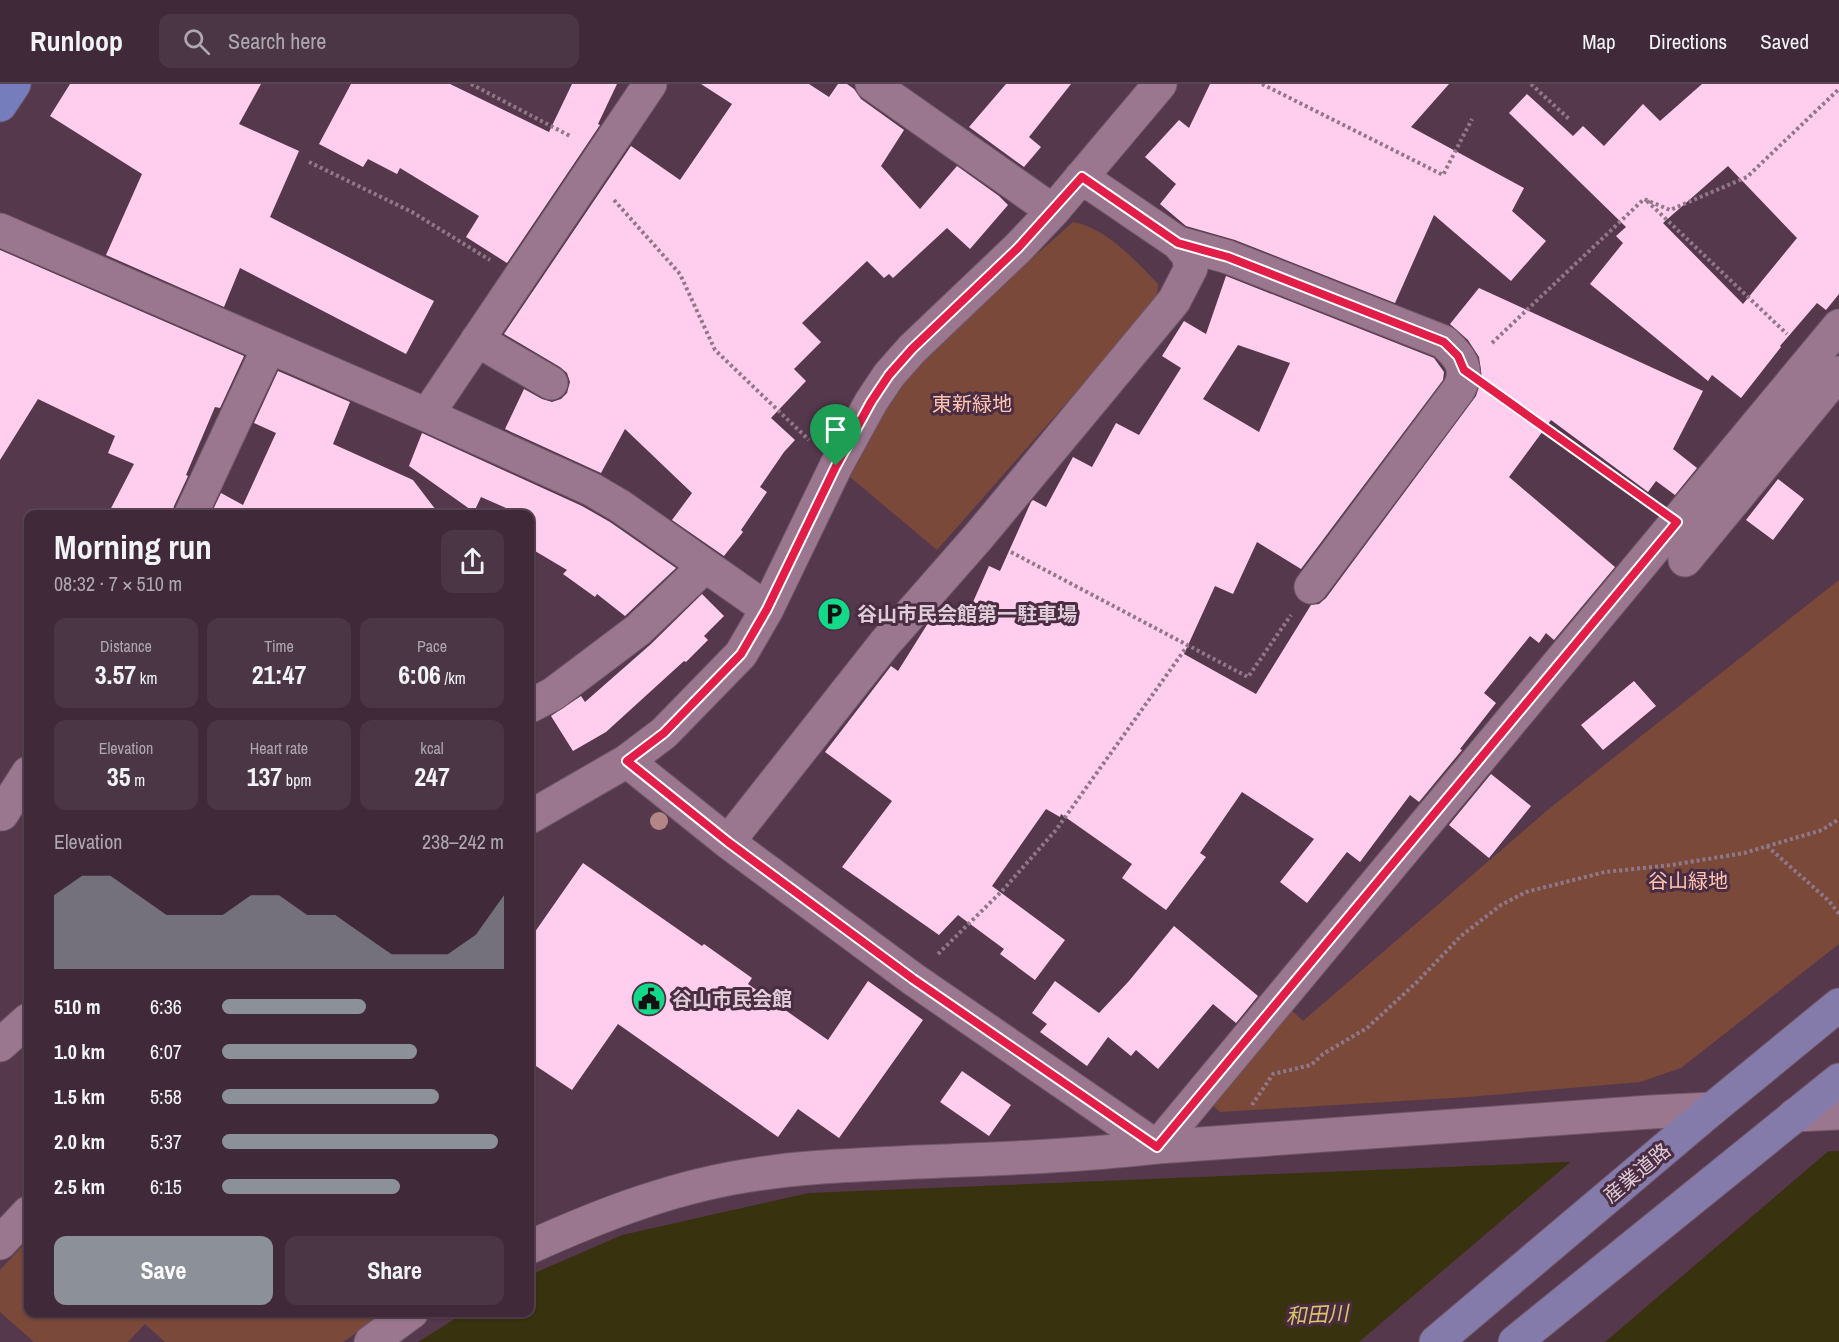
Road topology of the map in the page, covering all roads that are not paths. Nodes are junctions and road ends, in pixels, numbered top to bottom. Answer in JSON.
{"nodes":[{"id":1,"x":14,"y":84,"type":"edge"},
{"id":2,"x":650,"y":84,"type":"edge"},
{"id":3,"x":872,"y":84,"type":"edge"},
{"id":4,"x":1160,"y":84,"type":"edge"},
{"id":5,"x":0,"y":105,"type":"edge"},
{"id":6,"x":1082,"y":177,"type":"junction"},
{"id":7,"x":1053,"y":211,"type":"junction"},
{"id":8,"x":0,"y":230,"type":"edge"},
{"id":9,"x":1178,"y":243,"type":"junction"},
{"id":10,"x":1839,"y":326,"type":"edge"},
{"id":11,"x":477,"y":339,"type":"junction"},
{"id":12,"x":269,"y":347,"type":"junction"},
{"id":13,"x":1826,"y":365,"type":"edge"},
{"id":14,"x":551,"y":383,"type":"dead end"},
{"id":15,"x":426,"y":415,"type":"junction"},
{"id":16,"x":193,"y":510,"type":"edge"},
{"id":17,"x":1685,"y":560,"type":"dead end"},
{"id":18,"x":705,"y":566,"type":"junction"},
{"id":19,"x":1311,"y":587,"type":"road end"},
{"id":20,"x":767,"y":609,"type":"junction"},
{"id":21,"x":534,"y":704,"type":"edge"},
{"id":22,"x":627,"y":761,"type":"junction"},
{"id":23,"x":24,"y":779,"type":"edge"},
{"id":24,"x":0,"y":813,"type":"edge"},
{"id":25,"x":534,"y":815,"type":"edge"},
{"id":26,"x":728,"y":842,"type":"junction"},
{"id":27,"x":1839,"y":1005,"type":"edge"},
{"id":28,"x":24,"y":1024,"type":"edge"},
{"id":29,"x":0,"y":1045,"type":"edge"},
{"id":30,"x":1839,"y":1080,"type":"edge"},
{"id":31,"x":1712,"y":1109,"type":"junction"},
{"id":32,"x":1839,"y":1113,"type":"edge"},
{"id":33,"x":1783,"y":1126,"type":"junction"},
{"id":34,"x":1157,"y":1147,"type":"junction"},
{"id":35,"x":24,"y":1217,"type":"edge"},
{"id":36,"x":0,"y":1243,"type":"edge"},
{"id":37,"x":534,"y":1245,"type":"edge"},
{"id":38,"x":405,"y":1317,"type":"edge"},
{"id":39,"x":371,"y":1342,"type":"edge"},
{"id":40,"x":1436,"y":1342,"type":"edge"},
{"id":41,"x":1515,"y":1342,"type":"edge"}],
"edges":[{"from":1,"to":5,"type":"highway"},
{"from":2,"to":11,"type":"street"},
{"from":3,"to":7,"type":"street"},
{"from":4,"to":6,"type":"street"},
{"from":6,"to":7,"type":"street"},
{"from":6,"to":9,"type":"street"},
{"from":7,"to":20,"type":"street"},
{"from":8,"to":12,"type":"street"},
{"from":9,"to":19,"type":"street"},
{"from":9,"to":26,"type":"street"},
{"from":10,"to":13,"type":"street"},
{"from":11,"to":14,"type":"street"},
{"from":11,"to":15,"type":"street"},
{"from":12,"to":15,"type":"street"},
{"from":12,"to":16,"type":"street"},
{"from":13,"to":17,"type":"street"},
{"from":13,"to":34,"type":"street"},
{"from":15,"to":18,"type":"street"},
{"from":18,"to":20,"type":"street"},
{"from":18,"to":21,"type":"street"},
{"from":20,"to":22,"type":"street"},
{"from":22,"to":25,"type":"street"},
{"from":22,"to":26,"type":"street"},
{"from":23,"to":24,"type":"street"},
{"from":26,"to":34,"type":"street"},
{"from":27,"to":31,"type":"main road","name":"産業道路"},
{"from":28,"to":29,"type":"street"},
{"from":30,"to":33,"type":"main road"},
{"from":31,"to":34,"type":"street"},
{"from":31,"to":40,"type":"main road","name":"産業道路"},
{"from":32,"to":33,"type":"street"},
{"from":33,"to":41,"type":"main road"},
{"from":34,"to":37,"type":"street"},
{"from":35,"to":36,"type":"street"},
{"from":38,"to":39,"type":"street"}]}
